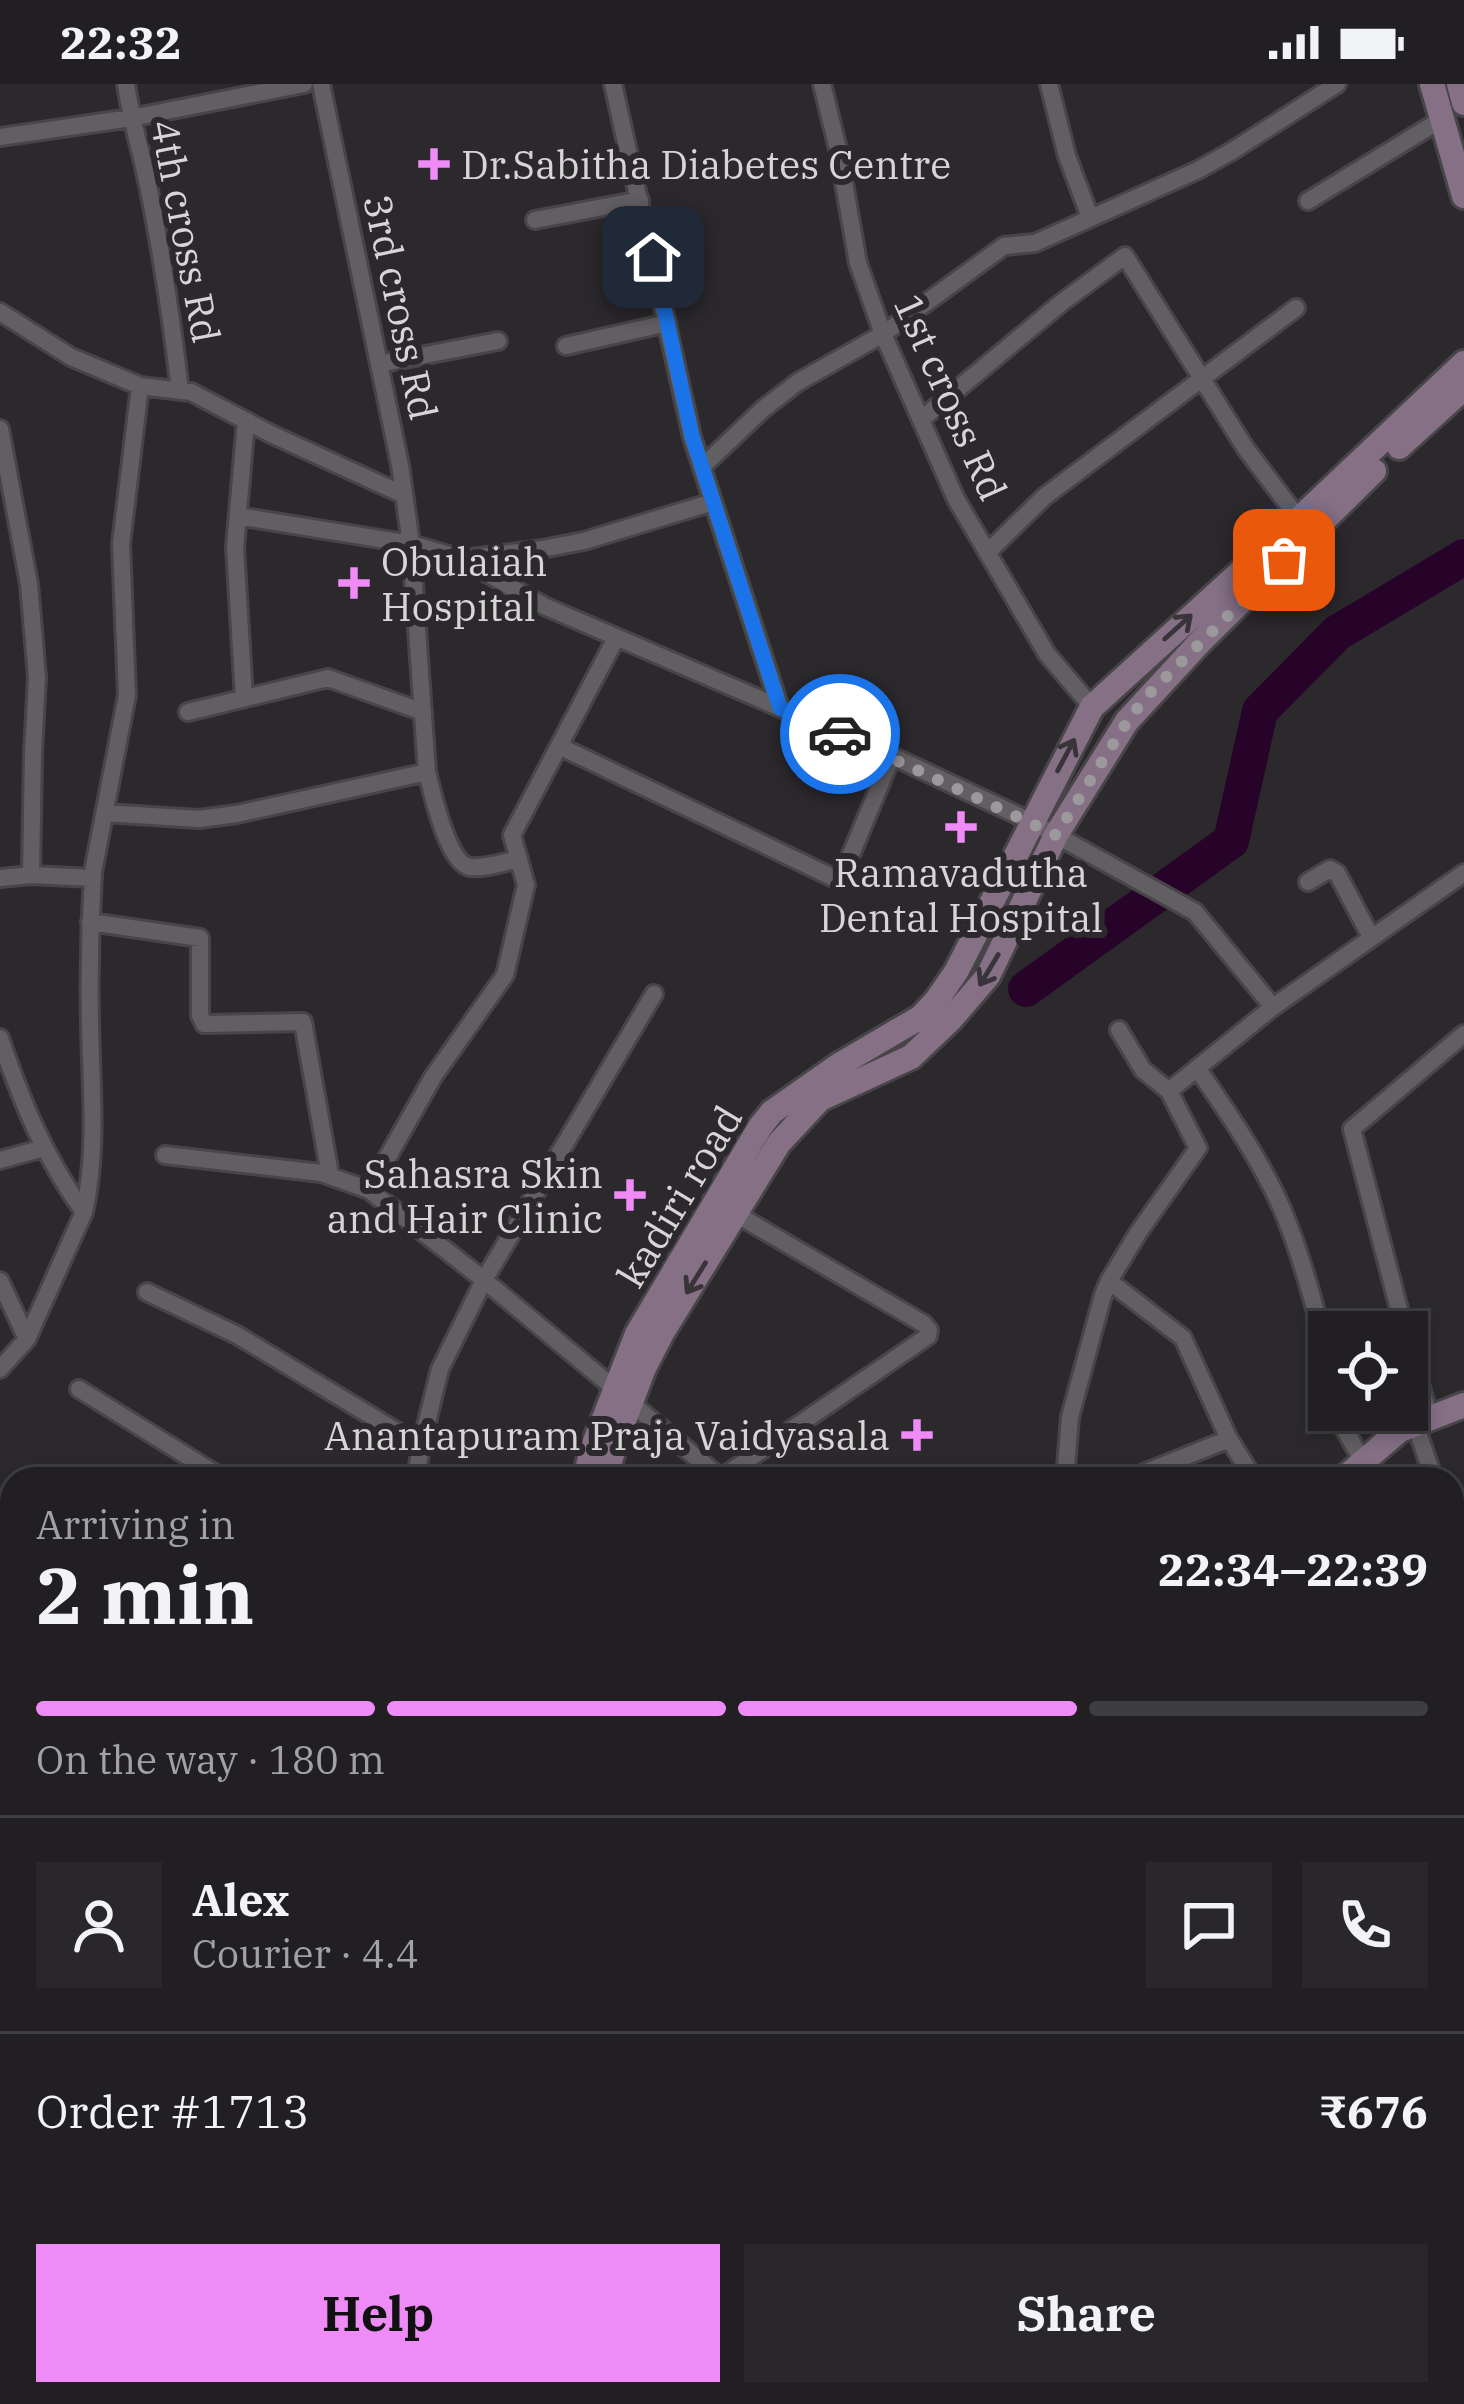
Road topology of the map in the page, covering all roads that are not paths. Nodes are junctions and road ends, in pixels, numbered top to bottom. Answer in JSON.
{"nodes":[{"id":1,"x":126,"y":84,"type":"edge"},
{"id":2,"x":304,"y":84,"type":"edge"},
{"id":3,"x":321,"y":84,"type":"edge"},
{"id":4,"x":613,"y":84,"type":"edge"},
{"id":5,"x":822,"y":84,"type":"edge"},
{"id":6,"x":1049,"y":84,"type":"edge"},
{"id":7,"x":1337,"y":84,"type":"edge"},
{"id":8,"x":1432,"y":84,"type":"edge"},
{"id":9,"x":1459,"y":84,"type":"edge"},
{"id":10,"x":1464,"y":103,"type":"edge"},
{"id":11,"x":130,"y":118,"type":"junction"},
{"id":12,"x":1442,"y":119,"type":"junction"},
{"id":13,"x":0,"y":137,"type":"edge"},
{"id":14,"x":1464,"y":196,"type":"edge"},
{"id":15,"x":640,"y":200,"type":"junction"},
{"id":16,"x":1308,"y":201,"type":"dead end"},
{"id":17,"x":1090,"y":217,"type":"junction"},
{"id":18,"x":535,"y":220,"type":"dead end"},
{"id":19,"x":1296,"y":308,"type":"dead end"},
{"id":20,"x":0,"y":312,"type":"edge"},
{"id":21,"x":667,"y":323,"type":"junction"},
{"id":22,"x":883,"y":334,"type":"junction"},
{"id":23,"x":498,"y":341,"type":"dead end"},
{"id":24,"x":566,"y":346,"type":"dead end"},
{"id":25,"x":1464,"y":363,"type":"edge"},
{"id":26,"x":379,"y":364,"type":"junction"},
{"id":27,"x":1201,"y":378,"type":"junction"},
{"id":28,"x":140,"y":386,"type":"junction"},
{"id":29,"x":1464,"y":388,"type":"edge"},
{"id":30,"x":180,"y":391,"type":"junction"},
{"id":31,"x":923,"y":418,"type":"junction"},
{"id":32,"x":246,"y":421,"type":"junction"},
{"id":33,"x":0,"y":429,"type":"edge"},
{"id":34,"x":702,"y":467,"type":"junction"},
{"id":35,"x":404,"y":495,"type":"junction"},
{"id":36,"x":713,"y":502,"type":"junction"},
{"id":37,"x":238,"y":516,"type":"junction"},
{"id":38,"x":1299,"y":519,"type":"junction"},
{"id":39,"x":411,"y":544,"type":"junction"},
{"id":40,"x":988,"y":552,"type":"junction"},
{"id":41,"x":462,"y":559,"type":"junction"},
{"id":42,"x":616,"y":638,"type":"junction"},
{"id":43,"x":244,"y":698,"type":"junction"},
{"id":44,"x":1092,"y":707,"type":"junction"},
{"id":45,"x":780,"y":708,"type":"junction"},
{"id":46,"x":188,"y":712,"type":"dead end"},
{"id":47,"x":423,"y":712,"type":"junction"},
{"id":48,"x":559,"y":746,"type":"junction"},
{"id":49,"x":892,"y":756,"type":"junction"},
{"id":50,"x":427,"y":772,"type":"junction"},
{"id":51,"x":104,"y":813,"type":"junction"},
{"id":52,"x":1045,"y":829,"type":"junction"},
{"id":53,"x":519,"y":859,"type":"junction"},
{"id":54,"x":1464,"y":873,"type":"edge"},
{"id":55,"x":32,"y":875,"type":"junction"},
{"id":56,"x":93,"y":875,"type":"junction"},
{"id":57,"x":0,"y":878,"type":"edge"},
{"id":58,"x":1308,"y":882,"type":"dead end"},
{"id":59,"x":90,"y":922,"type":"junction"},
{"id":60,"x":1371,"y":937,"type":"junction"},
{"id":61,"x":654,"y":994,"type":"dead end"},
{"id":62,"x":1273,"y":1007,"type":"junction"},
{"id":63,"x":1119,"y":1030,"type":"dead end"},
{"id":64,"x":1464,"y":1034,"type":"edge"},
{"id":65,"x":0,"y":1038,"type":"edge"},
{"id":66,"x":1197,"y":1067,"type":"junction"},
{"id":67,"x":1169,"y":1090,"type":"junction"},
{"id":68,"x":44,"y":1148,"type":"junction"},
{"id":69,"x":165,"y":1155,"type":"dead end"},
{"id":70,"x":0,"y":1160,"type":"edge"},
{"id":71,"x":330,"y":1175,"type":"junction"},
{"id":72,"x":369,"y":1190,"type":"junction"},
{"id":73,"x":84,"y":1212,"type":"junction"},
{"id":74,"x":736,"y":1214,"type":"junction"},
{"id":75,"x":484,"y":1280,"type":"junction"},
{"id":76,"x":0,"y":1282,"type":"edge"},
{"id":77,"x":1109,"y":1282,"type":"junction"},
{"id":78,"x":147,"y":1292,"type":"dead end"},
{"id":79,"x":1316,"y":1311,"type":"edge"},
{"id":80,"x":1399,"y":1311,"type":"edge"},
{"id":81,"x":28,"y":1339,"type":"junction"},
{"id":82,"x":0,"y":1369,"type":"edge"},
{"id":83,"x":80,"y":1389,"type":"dead end"},
{"id":84,"x":623,"y":1396,"type":"junction"},
{"id":85,"x":1464,"y":1405,"type":"edge"},
{"id":86,"x":1428,"y":1419,"type":"edge"},
{"id":87,"x":1346,"y":1431,"type":"edge"},
{"id":88,"x":1399,"y":1431,"type":"edge"},
{"id":89,"x":1424,"y":1431,"type":"edge"},
{"id":90,"x":1228,"y":1439,"type":"junction"},
{"id":91,"x":421,"y":1446,"type":"junction"},
{"id":92,"x":1363,"y":1462,"type":"junction"},
{"id":93,"x":205,"y":1467,"type":"edge"},
{"id":94,"x":418,"y":1467,"type":"edge"},
{"id":95,"x":588,"y":1467,"type":"edge"},
{"id":96,"x":608,"y":1467,"type":"edge"},
{"id":97,"x":708,"y":1467,"type":"edge"},
{"id":98,"x":739,"y":1467,"type":"edge"},
{"id":99,"x":1066,"y":1467,"type":"edge"},
{"id":100,"x":1159,"y":1467,"type":"edge"},
{"id":101,"x":1246,"y":1467,"type":"edge"},
{"id":102,"x":1357,"y":1467,"type":"edge"},
{"id":103,"x":1432,"y":1467,"type":"edge"}],
"edges":[{"from":1,"to":11,"type":"street","name":"4th cross Rd"},
{"from":2,"to":11,"type":"street"},
{"from":3,"to":26,"type":"street","name":"3rd cross Rd"},
{"from":4,"to":15,"type":"street"},
{"from":5,"to":22,"type":"street","name":"1st cross Rd"},
{"from":6,"to":17,"type":"street"},
{"from":7,"to":17,"type":"street"},
{"from":8,"to":12,"type":"main road"},
{"from":9,"to":10,"type":"main road"},
{"from":11,"to":13,"type":"street"},
{"from":11,"to":30,"type":"street","name":"4th cross Rd"},
{"from":12,"to":14,"type":"main road"},
{"from":12,"to":16,"type":"street"},
{"from":15,"to":18,"type":"street"},
{"from":15,"to":21,"type":"street"},
{"from":17,"to":22,"type":"street"},
{"from":19,"to":27,"type":"street"},
{"from":20,"to":28,"type":"street"},
{"from":21,"to":24,"type":"street"},
{"from":21,"to":34,"type":"street"},
{"from":22,"to":31,"type":"street","name":"1st cross Rd"},
{"from":22,"to":34,"type":"street"},
{"from":23,"to":26,"type":"street"},
{"from":25,"to":38,"type":"main road","name":"kadiri road"},
{"from":26,"to":35,"type":"street","name":"3rd cross Rd"},
{"from":27,"to":31,"type":"street"},
{"from":27,"to":38,"type":"street"},
{"from":27,"to":40,"type":"street"},
{"from":28,"to":30,"type":"street"},
{"from":28,"to":51,"type":"street"},
{"from":29,"to":52,"type":"main road"},
{"from":30,"to":32,"type":"street"},
{"from":31,"to":40,"type":"street","name":"1st cross Rd"},
{"from":32,"to":35,"type":"street"},
{"from":32,"to":37,"type":"street"},
{"from":33,"to":55,"type":"street"},
{"from":34,"to":36,"type":"street"},
{"from":35,"to":39,"type":"street","name":"3rd cross Rd"},
{"from":36,"to":41,"type":"street"},
{"from":36,"to":45,"type":"street"},
{"from":37,"to":39,"type":"street"},
{"from":37,"to":43,"type":"street"},
{"from":44,"to":38,"type":"main road","name":"kadiri road","one_way":true},
{"from":39,"to":41,"type":"street"},
{"from":39,"to":47,"type":"street","name":"3rd cross Rd"},
{"from":40,"to":44,"type":"street","name":"1st cross Rd"},
{"from":41,"to":42,"type":"street"},
{"from":42,"to":45,"type":"street"},
{"from":42,"to":48,"type":"street"},
{"from":43,"to":46,"type":"street"},
{"from":43,"to":47,"type":"street"},
{"from":52,"to":44,"type":"main road","name":"kadiri road","one_way":true},
{"from":45,"to":49,"type":"street"},
{"from":47,"to":50,"type":"street","name":"3rd cross Rd"},
{"from":48,"to":49,"type":"street"},
{"from":48,"to":53,"type":"street"},
{"from":49,"to":52,"type":"street"},
{"from":50,"to":51,"type":"street"},
{"from":50,"to":53,"type":"street","name":"3rd cross Rd"},
{"from":51,"to":56,"type":"street"},
{"from":52,"to":62,"type":"street"},
{"from":52,"to":74,"type":"main road","name":"kadiri road","one_way":true},
{"from":52,"to":84,"type":"main road","name":"kadiri road"},
{"from":53,"to":72,"type":"street"},
{"from":54,"to":60,"type":"street"},
{"from":55,"to":56,"type":"street"},
{"from":55,"to":57,"type":"street"},
{"from":56,"to":59,"type":"street"},
{"from":58,"to":60,"type":"street"},
{"from":59,"to":71,"type":"street"},
{"from":59,"to":73,"type":"street"},
{"from":60,"to":62,"type":"street"},
{"from":61,"to":75,"type":"street"},
{"from":62,"to":66,"type":"street"},
{"from":63,"to":67,"type":"street"},
{"from":64,"to":80,"type":"street"},
{"from":65,"to":68,"type":"street"},
{"from":66,"to":67,"type":"street"},
{"from":66,"to":79,"type":"street"},
{"from":67,"to":77,"type":"street"},
{"from":68,"to":70,"type":"street"},
{"from":68,"to":73,"type":"street"},
{"from":69,"to":71,"type":"street"},
{"from":71,"to":72,"type":"street"},
{"from":72,"to":75,"type":"street"},
{"from":73,"to":81,"type":"street"},
{"from":74,"to":84,"type":"main road","name":"kadiri road","one_way":true},
{"from":74,"to":98,"type":"street"},
{"from":75,"to":84,"type":"street"},
{"from":75,"to":91,"type":"street"},
{"from":76,"to":81,"type":"street"},
{"from":77,"to":90,"type":"street"},
{"from":77,"to":99,"type":"street"},
{"from":78,"to":91,"type":"street"},
{"from":81,"to":82,"type":"street"},
{"from":83,"to":93,"type":"street"},
{"from":84,"to":95,"type":"main road","name":"kadiri road"},
{"from":84,"to":96,"type":"main road","name":"kadiri road"},
{"from":84,"to":97,"type":"street"},
{"from":85,"to":86,"type":"main road"},
{"from":87,"to":92,"type":"street"},
{"from":88,"to":92,"type":"main road"},
{"from":89,"to":103,"type":"street"},
{"from":90,"to":100,"type":"street"},
{"from":90,"to":101,"type":"street"},
{"from":91,"to":94,"type":"street"},
{"from":92,"to":102,"type":"main road"}]}
